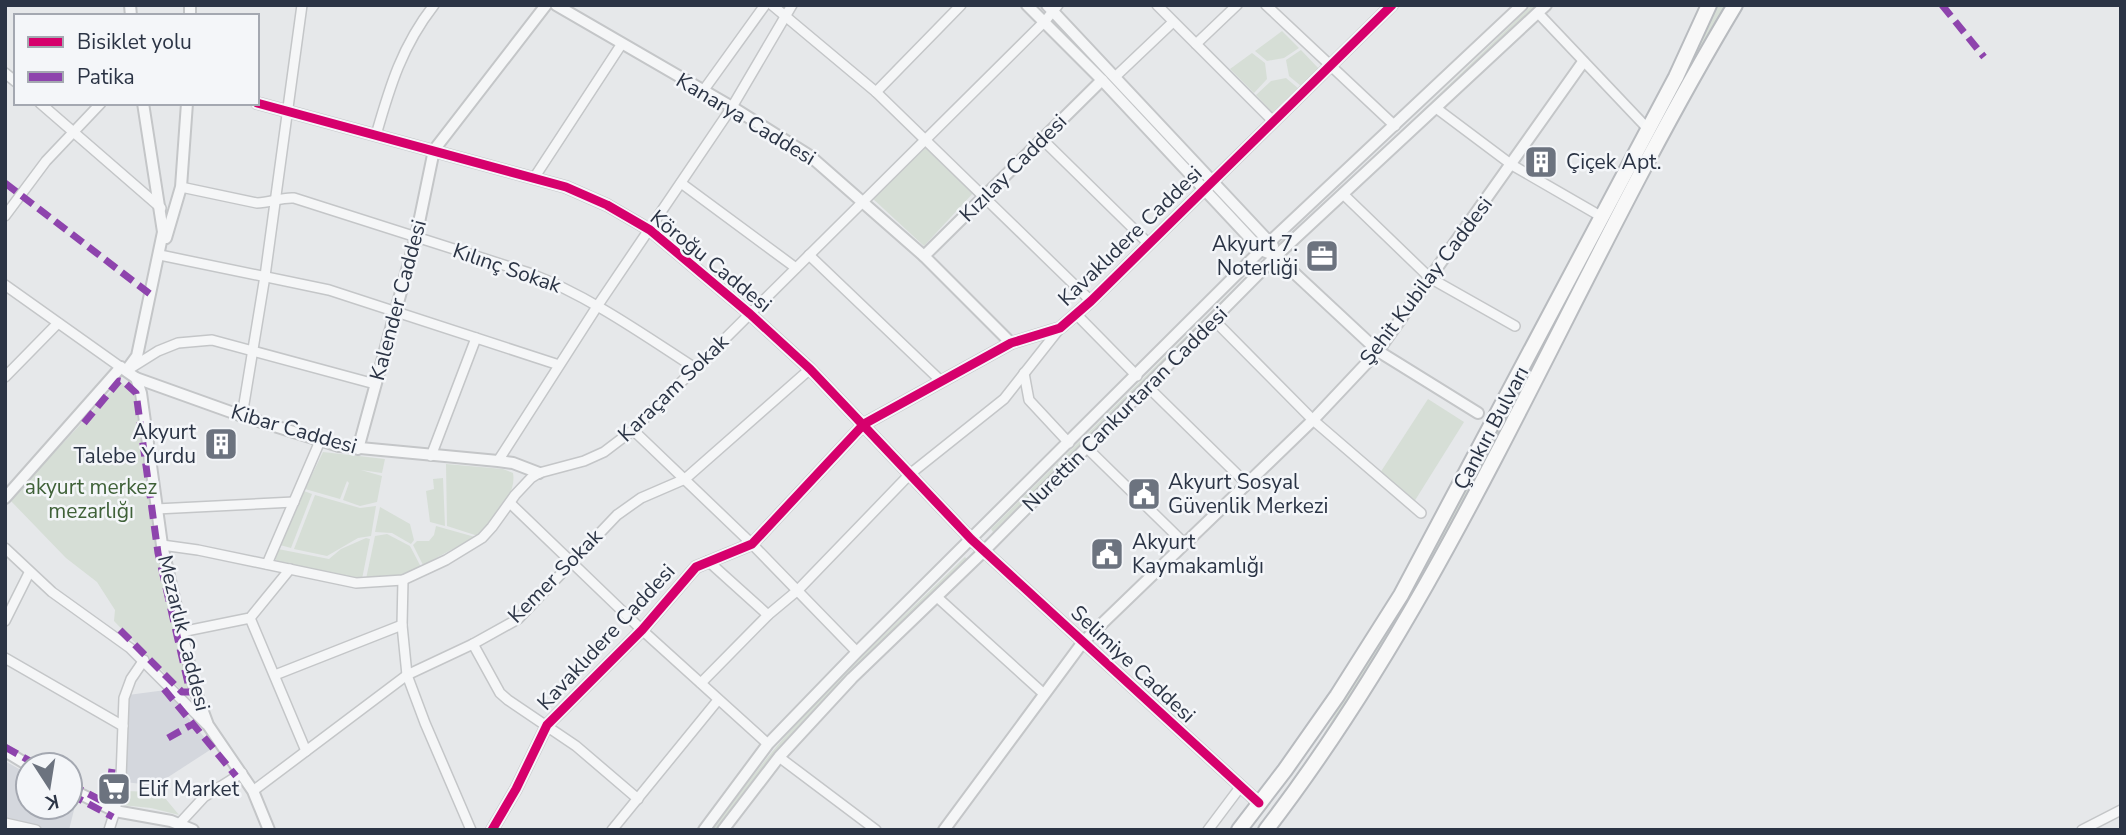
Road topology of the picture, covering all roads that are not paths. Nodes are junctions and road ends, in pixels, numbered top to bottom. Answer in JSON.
{"nodes":[{"id":1,"x":302,"y":5,"type":"edge"},
{"id":2,"x":433,"y":5,"type":"edge"},
{"id":3,"x":546,"y":5,"type":"edge"},
{"id":4,"x":555,"y":5,"type":"edge"},
{"id":5,"x":765,"y":5,"type":"edge"},
{"id":6,"x":772,"y":5,"type":"edge"},
{"id":7,"x":792,"y":5,"type":"edge"},
{"id":8,"x":961,"y":5,"type":"edge"},
{"id":9,"x":1027,"y":5,"type":"edge"},
{"id":10,"x":1157,"y":5,"type":"edge"},
{"id":11,"x":1237,"y":5,"type":"edge"},
{"id":12,"x":1392,"y":5,"type":"edge"},
{"id":13,"x":1503,"y":5,"type":"edge"},
{"id":14,"x":1522,"y":5,"type":"edge"},
{"id":15,"x":1709,"y":5,"type":"edge"},
{"id":16,"x":1735,"y":5,"type":"edge"},
{"id":17,"x":1270,"y":6,"type":"edge"},
{"id":18,"x":1053,"y":7,"type":"edge"},
{"id":19,"x":1541,"y":9,"type":"edge"},
{"id":20,"x":1512,"y":15,"type":"junction"},
{"id":21,"x":785,"y":17,"type":"junction"},
{"id":22,"x":1045,"y":21,"type":"junction"},
{"id":23,"x":1173,"y":22,"type":"junction"},
{"id":24,"x":1196,"y":44,"type":"junction"},
{"id":25,"x":621,"y":45,"type":"junction"},
{"id":26,"x":1583,"y":62,"type":"junction"},
{"id":27,"x":1330,"y":67,"type":"junction"},
{"id":28,"x":1115,"y":76,"type":"junction"},
{"id":29,"x":1102,"y":80,"type":"junction"},
{"id":30,"x":703,"y":91,"type":"junction"},
{"id":31,"x":876,"y":92,"type":"junction"},
{"id":32,"x":259,"y":104,"type":"edge"},
{"id":33,"x":42,"y":105,"type":"edge"},
{"id":34,"x":99,"y":105,"type":"edge"},
{"id":35,"x":143,"y":105,"type":"edge"},
{"id":36,"x":187,"y":105,"type":"edge"},
{"id":37,"x":732,"y":107,"type":"junction"},
{"id":38,"x":1436,"y":108,"type":"junction"},
{"id":39,"x":288,"y":111,"type":"junction"},
{"id":40,"x":1273,"y":122,"type":"junction"},
{"id":41,"x":1395,"y":126,"type":"junction"},
{"id":42,"x":1648,"y":129,"type":"junction"},
{"id":43,"x":73,"y":132,"type":"junction"},
{"id":44,"x":376,"y":135,"type":"junction"},
{"id":45,"x":925,"y":138,"type":"junction"},
{"id":46,"x":1042,"y":138,"type":"junction"},
{"id":47,"x":435,"y":150,"type":"junction"},
{"id":48,"x":1512,"y":165,"type":"junction"},
{"id":49,"x":534,"y":178,"type":"junction"},
{"id":50,"x":1213,"y":180,"type":"junction"},
{"id":51,"x":681,"y":183,"type":"junction"},
{"id":52,"x":181,"y":187,"type":"junction"},
{"id":53,"x":1204,"y":189,"type":"junction"},
{"id":54,"x":1343,"y":194,"type":"junction"},
{"id":55,"x":983,"y":197,"type":"junction"},
{"id":56,"x":276,"y":201,"type":"junction"},
{"id":57,"x":864,"y":201,"type":"junction"},
{"id":58,"x":160,"y":208,"type":"junction"},
{"id":59,"x":5,"y":216,"type":"edge"},
{"id":60,"x":1602,"y":217,"type":"junction"},
{"id":61,"x":650,"y":230,"type":"junction"},
{"id":62,"x":416,"y":237,"type":"junction"},
{"id":63,"x":1271,"y":241,"type":"junction"},
{"id":64,"x":1149,"y":244,"type":"junction"},
{"id":65,"x":1261,"y":250,"type":"junction"},
{"id":66,"x":160,"y":255,"type":"junction"},
{"id":67,"x":809,"y":256,"type":"junction"},
{"id":68,"x":924,"y":256,"type":"junction"},
{"id":69,"x":1277,"y":256,"type":"junction"},
{"id":70,"x":796,"y":268,"type":"junction"},
{"id":71,"x":265,"y":276,"type":"junction"},
{"id":72,"x":1430,"y":278,"type":"junction"},
{"id":73,"x":5,"y":285,"type":"edge"},
{"id":74,"x":1091,"y":301,"type":"junction"},
{"id":75,"x":598,"y":305,"type":"junction"},
{"id":76,"x":395,"y":312,"type":"junction"},
{"id":77,"x":750,"y":314,"type":"junction"},
{"id":78,"x":1076,"y":314,"type":"junction"},
{"id":79,"x":1213,"y":320,"type":"junction"},
{"id":80,"x":58,"y":323,"type":"junction"},
{"id":81,"x":1515,"y":326,"type":"dead end"},
{"id":82,"x":1060,"y":328,"type":"junction"},
{"id":83,"x":476,"y":338,"type":"junction"},
{"id":84,"x":1011,"y":343,"type":"junction"},
{"id":85,"x":253,"y":351,"type":"junction"},
{"id":86,"x":1378,"y":351,"type":"junction"},
{"id":87,"x":559,"y":365,"type":"junction"},
{"id":88,"x":123,"y":369,"type":"junction"},
{"id":89,"x":695,"y":369,"type":"junction"},
{"id":90,"x":810,"y":369,"type":"junction"},
{"id":91,"x":1024,"y":373,"type":"junction"},
{"id":92,"x":1137,"y":376,"type":"junction"},
{"id":93,"x":5,"y":377,"type":"edge"},
{"id":94,"x":136,"y":378,"type":"junction"},
{"id":95,"x":942,"y":381,"type":"junction"},
{"id":96,"x":375,"y":384,"type":"junction"},
{"id":97,"x":1147,"y":386,"type":"junction"},
{"id":98,"x":1478,"y":413,"type":"dead end"},
{"id":99,"x":242,"y":416,"type":"junction"},
{"id":100,"x":1312,"y":420,"type":"junction"},
{"id":101,"x":864,"y":424,"type":"junction"},
{"id":102,"x":633,"y":429,"type":"junction"},
{"id":103,"x":320,"y":441,"type":"junction"},
{"id":104,"x":1069,"y":443,"type":"junction"},
{"id":105,"x":1086,"y":447,"type":"junction"},
{"id":106,"x":358,"y":449,"type":"junction"},
{"id":107,"x":431,"y":456,"type":"junction"},
{"id":108,"x":498,"y":461,"type":"junction"},
{"id":109,"x":539,"y":472,"type":"junction"},
{"id":110,"x":910,"y":474,"type":"junction"},
{"id":111,"x":685,"y":479,"type":"junction"},
{"id":112,"x":1247,"y":484,"type":"junction"},
{"id":113,"x":6,"y":495,"type":"edge"},
{"id":114,"x":294,"y":502,"type":"junction"},
{"id":115,"x":510,"y":503,"type":"junction"},
{"id":116,"x":156,"y":509,"type":"junction"},
{"id":117,"x":1420,"y":513,"type":"dead end"},
{"id":118,"x":971,"y":539,"type":"junction"},
{"id":119,"x":752,"y":544,"type":"junction"},
{"id":120,"x":1185,"y":544,"type":"junction"},
{"id":121,"x":162,"y":545,"type":"junction"},
{"id":122,"x":5,"y":548,"type":"edge"},
{"id":123,"x":984,"y":551,"type":"junction"},
{"id":124,"x":572,"y":561,"type":"junction"},
{"id":125,"x":708,"y":561,"type":"junction"},
{"id":126,"x":267,"y":564,"type":"junction"},
{"id":127,"x":290,"y":569,"type":"junction"},
{"id":128,"x":29,"y":573,"type":"junction"},
{"id":129,"x":402,"y":580,"type":"junction"},
{"id":130,"x":798,"y":590,"type":"junction"},
{"id":131,"x":937,"y":597,"type":"junction"},
{"id":132,"x":768,"y":615,"type":"junction"},
{"id":133,"x":250,"y":618,"type":"junction"},
{"id":134,"x":5,"y":621,"type":"edge"},
{"id":135,"x":402,"y":625,"type":"junction"},
{"id":136,"x":642,"y":630,"type":"junction"},
{"id":137,"x":181,"y":632,"type":"junction"},
{"id":138,"x":1083,"y":642,"type":"junction"},
{"id":139,"x":473,"y":644,"type":"junction"},
{"id":140,"x":857,"y":652,"type":"junction"},
{"id":141,"x":5,"y":658,"type":"edge"},
{"id":142,"x":144,"y":660,"type":"junction"},
{"id":143,"x":275,"y":675,"type":"junction"},
{"id":144,"x":407,"y":676,"type":"junction"},
{"id":145,"x":701,"y":683,"type":"junction"},
{"id":146,"x":1045,"y":694,"type":"junction"},
{"id":147,"x":718,"y":700,"type":"junction"},
{"id":148,"x":547,"y":725,"type":"junction"},
{"id":149,"x":123,"y":726,"type":"junction"},
{"id":150,"x":208,"y":726,"type":"junction"},
{"id":151,"x":768,"y":744,"type":"junction"},
{"id":152,"x":306,"y":751,"type":"junction"},
{"id":153,"x":779,"y":757,"type":"junction"},
{"id":154,"x":242,"y":774,"type":"junction"},
{"id":155,"x":1241,"y":786,"type":"junction"},
{"id":156,"x":253,"y":790,"type":"junction"},
{"id":157,"x":84,"y":796,"type":"edge"},
{"id":158,"x":638,"y":799,"type":"junction"},
{"id":159,"x":1259,"y":803,"type":"junction"},
{"id":160,"x":2121,"y":810,"type":"edge"},
{"id":161,"x":116,"y":811,"type":"junction"},
{"id":162,"x":5,"y":823,"type":"edge"},
{"id":163,"x":180,"y":823,"type":"junction"},
{"id":164,"x":35,"y":829,"type":"edge"},
{"id":165,"x":109,"y":830,"type":"edge"},
{"id":166,"x":193,"y":830,"type":"edge"},
{"id":167,"x":269,"y":830,"type":"edge"},
{"id":168,"x":471,"y":830,"type":"edge"},
{"id":169,"x":492,"y":830,"type":"edge"},
{"id":170,"x":612,"y":830,"type":"edge"},
{"id":171,"x":704,"y":830,"type":"edge"},
{"id":172,"x":723,"y":830,"type":"edge"},
{"id":173,"x":876,"y":830,"type":"edge"},
{"id":174,"x":944,"y":830,"type":"edge"},
{"id":175,"x":1208,"y":830,"type":"edge"},
{"id":176,"x":1239,"y":830,"type":"edge"},
{"id":177,"x":1266,"y":830,"type":"edge"},
{"id":178,"x":2082,"y":830,"type":"edge"}],
"edges":[{"from":1,"to":39,"type":"street"},
{"from":2,"to":44,"type":"street"},
{"from":3,"to":47,"type":"street"},
{"from":4,"to":25,"type":"street","name":"Kanarya Caddesi"},
{"from":5,"to":30,"type":"street"},
{"from":6,"to":21,"type":"street"},
{"from":7,"to":21,"type":"street"},
{"from":8,"to":31,"type":"street"},
{"from":9,"to":22,"type":"street"},
{"from":10,"to":23,"type":"street"},
{"from":11,"to":24,"type":"street"},
{"from":12,"to":27,"type":"street","name":"Kavaklıdere Caddesi"},
{"from":13,"to":20,"type":"street"},
{"from":14,"to":20,"type":"street","name":"Nurettin Cankurtaran Caddesi"},
{"from":15,"to":42,"type":"highway","name":"Çankırı Bulvarı"},
{"from":16,"to":177,"type":"highway","name":"Çankırı Bulvarı"},
{"from":17,"to":27,"type":"street"},
{"from":18,"to":22,"type":"street","name":"Karaçam Sokak"},
{"from":18,"to":28,"type":"street"},
{"from":19,"to":26,"type":"street"},
{"from":19,"to":38,"type":"street","name":"Nurettin Cankurtaran Caddesi"},
{"from":20,"to":41,"type":"street","name":"Nurettin Cankurtaran Caddesi"},
{"from":21,"to":31,"type":"street"},
{"from":21,"to":37,"type":"street"},
{"from":22,"to":29,"type":"street"},
{"from":22,"to":45,"type":"street","name":"Karaçam Sokak"},
{"from":23,"to":24,"type":"street"},
{"from":23,"to":28,"type":"street"},
{"from":24,"to":40,"type":"street"},
{"from":25,"to":30,"type":"street","name":"Kanarya Caddesi"},
{"from":25,"to":49,"type":"street"},
{"from":26,"to":42,"type":"street"},
{"from":26,"to":48,"type":"street","name":"Şehit Kubilay Caddesi"},
{"from":27,"to":40,"type":"street","name":"Kavaklıdere Caddesi"},
{"from":27,"to":41,"type":"street"},
{"from":28,"to":50,"type":"street"},
{"from":29,"to":46,"type":"street","name":"Kızılay Caddesi"},
{"from":29,"to":53,"type":"street"},
{"from":30,"to":37,"type":"street","name":"Kanarya Caddesi"},
{"from":31,"to":45,"type":"street"},
{"from":32,"to":39,"type":"street","name":"Köroğu Caddesi"},
{"from":33,"to":43,"type":"street"},
{"from":34,"to":43,"type":"street"},
{"from":35,"to":58,"type":"street"},
{"from":36,"to":52,"type":"street"},
{"from":37,"to":51,"type":"street"},
{"from":37,"to":57,"type":"street","name":"Kanarya Caddesi"},
{"from":38,"to":48,"type":"street"},
{"from":38,"to":54,"type":"street","name":"Nurettin Cankurtaran Caddesi"},
{"from":39,"to":44,"type":"street","name":"Köroğu Caddesi"},
{"from":39,"to":56,"type":"street"},
{"from":40,"to":50,"type":"street","name":"Kavaklıdere Caddesi"},
{"from":41,"to":63,"type":"street","name":"Nurettin Cankurtaran Caddesi"},
{"from":42,"to":60,"type":"highway","name":"Çankırı Bulvarı"},
{"from":43,"to":58,"type":"street"},
{"from":43,"to":59,"type":"street"},
{"from":44,"to":47,"type":"street","name":"Köroğu Caddesi"},
{"from":45,"to":55,"type":"street"},
{"from":45,"to":57,"type":"street","name":"Karaçam Sokak"},
{"from":46,"to":55,"type":"street","name":"Kızılay Caddesi"},
{"from":46,"to":64,"type":"street"},
{"from":47,"to":49,"type":"street","name":"Köroğu Caddesi"},
{"from":47,"to":62,"type":"street","name":"Kalender Caddesi"},
{"from":48,"to":60,"type":"street"},
{"from":48,"to":72,"type":"street","name":"Şehit Kubilay Caddesi"},
{"from":49,"to":61,"type":"street","name":"Köroğu Caddesi"},
{"from":50,"to":53,"type":"street","name":"Kavaklıdere Caddesi"},
{"from":50,"to":63,"type":"street"},
{"from":51,"to":61,"type":"street"},
{"from":51,"to":70,"type":"street"},
{"from":52,"to":56,"type":"street","name":"Kılınç Sokak"},
{"from":52,"to":66,"type":"street"},
{"from":53,"to":64,"type":"street","name":"Kavaklıdere Caddesi"},
{"from":53,"to":65,"type":"street"},
{"from":54,"to":69,"type":"street","name":"Nurettin Cankurtaran Caddesi"},
{"from":54,"to":72,"type":"street"},
{"from":55,"to":68,"type":"street","name":"Kızılay Caddesi"},
{"from":55,"to":74,"type":"street"},
{"from":56,"to":62,"type":"street","name":"Kılınç Sokak"},
{"from":56,"to":71,"type":"street"},
{"from":57,"to":67,"type":"street","name":"Karaçam Sokak"},
{"from":57,"to":68,"type":"street","name":"Kanarya Caddesi"},
{"from":58,"to":66,"type":"street"},
{"from":60,"to":159,"type":"highway","name":"Çankırı Bulvarı"},
{"from":61,"to":75,"type":"street"},
{"from":61,"to":77,"type":"street","name":"Köroğu Caddesi"},
{"from":62,"to":75,"type":"street","name":"Kılınç Sokak"},
{"from":62,"to":76,"type":"street","name":"Kalender Caddesi"},
{"from":63,"to":65,"type":"street","name":"Nurettin Cankurtaran Caddesi"},
{"from":63,"to":69,"type":"street"},
{"from":64,"to":74,"type":"street","name":"Kavaklıdere Caddesi"},
{"from":65,"to":69,"type":"street"},
{"from":65,"to":92,"type":"street","name":"Nurettin Cankurtaran Caddesi"},
{"from":66,"to":71,"type":"street"},
{"from":66,"to":88,"type":"street"},
{"from":67,"to":70,"type":"street","name":"Karaçam Sokak"},
{"from":67,"to":95,"type":"street"},
{"from":68,"to":84,"type":"street","name":"Kanarya Caddesi"},
{"from":69,"to":79,"type":"street","name":"Nurettin Cankurtaran Caddesi"},
{"from":69,"to":86,"type":"street"},
{"from":70,"to":77,"type":"street","name":"Karaçam Sokak"},
{"from":71,"to":76,"type":"street"},
{"from":71,"to":85,"type":"street"},
{"from":72,"to":81,"type":"street"},
{"from":72,"to":86,"type":"street","name":"Şehit Kubilay Caddesi"},
{"from":73,"to":80,"type":"street"},
{"from":74,"to":78,"type":"street","name":"Kavaklıdere Caddesi"},
{"from":75,"to":87,"type":"street"},
{"from":75,"to":89,"type":"street","name":"Kılınç Sokak"},
{"from":76,"to":83,"type":"street"},
{"from":76,"to":96,"type":"street","name":"Kalender Caddesi"},
{"from":77,"to":89,"type":"street","name":"Karaçam Sokak"},
{"from":77,"to":90,"type":"street","name":"Köroğu Caddesi"},
{"from":78,"to":82,"type":"street","name":"Kavaklıdere Caddesi"},
{"from":78,"to":92,"type":"street"},
{"from":79,"to":97,"type":"street","name":"Nurettin Cankurtaran Caddesi"},
{"from":79,"to":100,"type":"street"},
{"from":80,"to":88,"type":"street"},
{"from":80,"to":93,"type":"street"},
{"from":82,"to":84,"type":"street","name":"Kavaklıdere Caddesi"},
{"from":82,"to":91,"type":"street"},
{"from":83,"to":87,"type":"street"},
{"from":83,"to":107,"type":"street"},
{"from":84,"to":95,"type":"street","name":"Kavaklıdere Caddesi"},
{"from":85,"to":88,"type":"street"},
{"from":85,"to":96,"type":"street"},
{"from":85,"to":99,"type":"street"},
{"from":86,"to":98,"type":"street"},
{"from":86,"to":100,"type":"street","name":"Şehit Kubilay Caddesi"},
{"from":87,"to":108,"type":"street"},
{"from":88,"to":94,"type":"street","name":"Kibar Caddesi"},
{"from":88,"to":113,"type":"street"},
{"from":89,"to":102,"type":"street","name":"Karaçam Sokak"},
{"from":90,"to":101,"type":"street","name":"Köroğu Caddesi"},
{"from":90,"to":111,"type":"street","name":"Kemer Sokak"},
{"from":91,"to":104,"type":"street"},
{"from":91,"to":110,"type":"street"},
{"from":92,"to":104,"type":"street","name":"Nurettin Cankurtaran Caddesi"},
{"from":94,"to":99,"type":"street","name":"Kibar Caddesi"},
{"from":94,"to":116,"type":"street","name":"Mezarlık Caddesi"},
{"from":95,"to":101,"type":"street","name":"Kavaklıdere Caddesi"},
{"from":96,"to":106,"type":"street","name":"Kalender Caddesi"},
{"from":97,"to":105,"type":"street","name":"Nurettin Cankurtaran Caddesi"},
{"from":97,"to":112,"type":"street"},
{"from":99,"to":103,"type":"street","name":"Kibar Caddesi"},
{"from":100,"to":112,"type":"street","name":"Şehit Kubilay Caddesi"},
{"from":100,"to":117,"type":"street"},
{"from":101,"to":110,"type":"street","name":"Köroğu Caddesi"},
{"from":101,"to":119,"type":"street","name":"Kavaklıdere Caddesi"},
{"from":102,"to":109,"type":"street","name":"Karaçam Sokak"},
{"from":102,"to":111,"type":"street"},
{"from":103,"to":106,"type":"street","name":"Kibar Caddesi"},
{"from":103,"to":114,"type":"street"},
{"from":104,"to":118,"type":"street","name":"Nurettin Cankurtaran Caddesi"},
{"from":105,"to":120,"type":"street"},
{"from":105,"to":123,"type":"street","name":"Nurettin Cankurtaran Caddesi"},
{"from":106,"to":107,"type":"street","name":"Kibar Caddesi"},
{"from":107,"to":108,"type":"street","name":"Kibar Caddesi"},
{"from":108,"to":109,"type":"street","name":"Kibar Caddesi"},
{"from":109,"to":115,"type":"street"},
{"from":110,"to":118,"type":"street","name":"Köroğu Caddesi"},
{"from":110,"to":130,"type":"street"},
{"from":111,"to":119,"type":"street"},
{"from":111,"to":124,"type":"street","name":"Kemer Sokak"},
{"from":112,"to":120,"type":"street","name":"Şehit Kubilay Caddesi"},
{"from":114,"to":116,"type":"street"},
{"from":114,"to":126,"type":"street"},
{"from":115,"to":124,"type":"street"},
{"from":115,"to":129,"type":"street"},
{"from":116,"to":121,"type":"street","name":"Mezarlık Caddesi"},
{"from":118,"to":123,"type":"street","name":"Köroğu Caddesi"},
{"from":118,"to":140,"type":"street","name":"Nurettin Cankurtaran Caddesi"},
{"from":119,"to":125,"type":"street","name":"Kavaklıdere Caddesi"},
{"from":119,"to":130,"type":"street"},
{"from":120,"to":138,"type":"street","name":"Şehit Kubilay Caddesi"},
{"from":121,"to":126,"type":"street"},
{"from":121,"to":137,"type":"street","name":"Mezarlık Caddesi"},
{"from":122,"to":128,"type":"street"},
{"from":123,"to":131,"type":"street","name":"Nurettin Cankurtaran Caddesi"},
{"from":123,"to":138,"type":"street","name":"Selimiye Caddesi"},
{"from":124,"to":136,"type":"street"},
{"from":124,"to":139,"type":"street","name":"Kemer Sokak"},
{"from":125,"to":132,"type":"street"},
{"from":125,"to":136,"type":"street","name":"Kavaklıdere Caddesi"},
{"from":126,"to":127,"type":"street"},
{"from":127,"to":129,"type":"street"},
{"from":127,"to":133,"type":"street"},
{"from":128,"to":134,"type":"street"},
{"from":128,"to":142,"type":"street"},
{"from":129,"to":135,"type":"street"},
{"from":130,"to":132,"type":"street"},
{"from":130,"to":140,"type":"street"},
{"from":131,"to":146,"type":"street"},
{"from":131,"to":153,"type":"street","name":"Nurettin Cankurtaran Caddesi"},
{"from":132,"to":145,"type":"street"},
{"from":133,"to":137,"type":"street"},
{"from":133,"to":143,"type":"street"},
{"from":135,"to":143,"type":"street"},
{"from":135,"to":144,"type":"street"},
{"from":136,"to":145,"type":"street"},
{"from":136,"to":148,"type":"street","name":"Kavaklıdere Caddesi"},
{"from":137,"to":150,"type":"street","name":"Mezarlık Caddesi"},
{"from":138,"to":146,"type":"street","name":"Şehit Kubilay Caddesi"},
{"from":138,"to":155,"type":"street","name":"Selimiye Caddesi"},
{"from":139,"to":144,"type":"street","name":"Kemer Sokak"},
{"from":139,"to":148,"type":"street"},
{"from":140,"to":151,"type":"street","name":"Nurettin Cankurtaran Caddesi"},
{"from":141,"to":149,"type":"street"},
{"from":142,"to":149,"type":"street"},
{"from":142,"to":150,"type":"street"},
{"from":143,"to":152,"type":"street"},
{"from":144,"to":152,"type":"street","name":"Kemer Sokak"},
{"from":144,"to":168,"type":"street"},
{"from":145,"to":147,"type":"street"},
{"from":146,"to":174,"type":"street","name":"Şehit Kubilay Caddesi"},
{"from":147,"to":151,"type":"street"},
{"from":147,"to":158,"type":"street"},
{"from":148,"to":158,"type":"street"},
{"from":148,"to":169,"type":"street","name":"Kavaklıdere Caddesi"},
{"from":149,"to":161,"type":"street"},
{"from":150,"to":154,"type":"street","name":"Mezarlık Caddesi"},
{"from":151,"to":171,"type":"street","name":"Nurettin Cankurtaran Caddesi"},
{"from":152,"to":156,"type":"street","name":"Kemer Sokak"},
{"from":153,"to":172,"type":"street","name":"Nurettin Cankurtaran Caddesi"},
{"from":153,"to":173,"type":"street"},
{"from":154,"to":156,"type":"street","name":"Mezarlık Caddesi"},
{"from":154,"to":163,"type":"street"},
{"from":155,"to":159,"type":"street","name":"Selimiye Caddesi"},
{"from":155,"to":175,"type":"street"},
{"from":156,"to":167,"type":"street","name":"Mezarlık Caddesi"},
{"from":157,"to":161,"type":"street"},
{"from":158,"to":170,"type":"street"},
{"from":159,"to":176,"type":"highway","name":"Çankırı Bulvarı"},
{"from":160,"to":178,"type":"street"},
{"from":161,"to":163,"type":"street"},
{"from":161,"to":165,"type":"street"},
{"from":162,"to":164,"type":"street"},
{"from":163,"to":166,"type":"street"}]}
